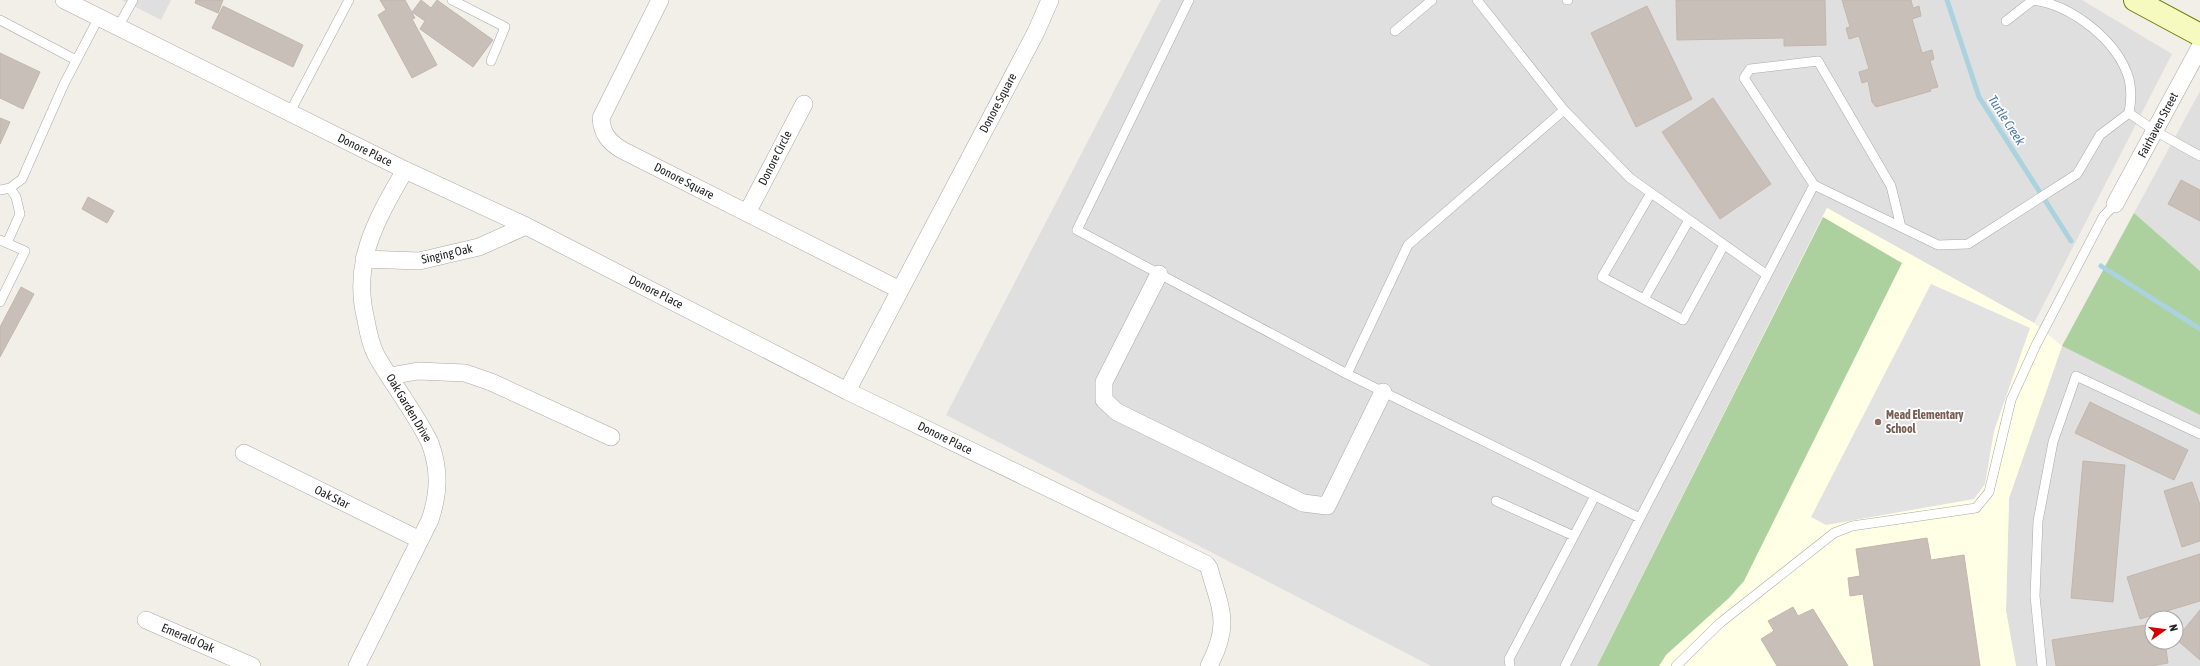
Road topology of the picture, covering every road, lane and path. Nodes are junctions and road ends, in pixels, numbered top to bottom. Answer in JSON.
{"nodes":[{"id":1,"x":64,"y":0,"type":"edge"},
{"id":2,"x":133,"y":0,"type":"edge"},
{"id":3,"x":349,"y":0,"type":"edge"},
{"id":4,"x":452,"y":0,"type":"edge"},
{"id":5,"x":660,"y":0,"type":"edge"},
{"id":6,"x":1050,"y":0,"type":"edge"},
{"id":7,"x":1189,"y":0,"type":"edge"},
{"id":8,"x":1432,"y":0,"type":"edge"},
{"id":9,"x":1477,"y":0,"type":"edge"},
{"id":10,"x":2135,"y":0,"type":"edge"},
{"id":11,"x":99,"y":17,"type":"junction"},
{"id":12,"x":0,"y":20,"type":"edge"},
{"id":13,"x":2006,"y":21,"type":"dead end"},
{"id":14,"x":118,"y":27,"type":"junction"},
{"id":15,"x":1396,"y":31,"type":"dead end"},
{"id":16,"x":2200,"y":35,"type":"edge"},
{"id":17,"x":2200,"y":47,"type":"edge"},
{"id":18,"x":76,"y":60,"type":"junction"},
{"id":19,"x":491,"y":61,"type":"dead end"},
{"id":20,"x":804,"y":104,"type":"dead end"},
{"id":21,"x":1564,"y":110,"type":"junction"},
{"id":22,"x":290,"y":112,"type":"junction"},
{"id":23,"x":2129,"y":113,"type":"junction"},
{"id":24,"x":2155,"y":130,"type":"junction"},
{"id":25,"x":2200,"y":156,"type":"edge"},
{"id":26,"x":405,"y":170,"type":"junction"},
{"id":27,"x":1814,"y":185,"type":"junction"},
{"id":28,"x":10,"y":188,"type":"junction"},
{"id":29,"x":0,"y":190,"type":"edge"},
{"id":30,"x":1651,"y":193,"type":"junction"},
{"id":31,"x":2115,"y":204,"type":"joint"},
{"id":32,"x":747,"y":213,"type":"junction"},
{"id":33,"x":1689,"y":220,"type":"junction"},
{"id":34,"x":526,"y":226,"type":"junction"},
{"id":35,"x":1901,"y":227,"type":"junction"},
{"id":36,"x":3,"y":241,"type":"edge"},
{"id":37,"x":1724,"y":245,"type":"junction"},
{"id":38,"x":364,"y":260,"type":"junction"},
{"id":39,"x":1159,"y":274,"type":"junction"},
{"id":40,"x":1766,"y":275,"type":"junction"},
{"id":41,"x":900,"y":290,"type":"junction"},
{"id":42,"x":1644,"y":299,"type":"junction"},
{"id":43,"x":0,"y":302,"type":"edge"},
{"id":44,"x":1347,"y":374,"type":"junction"},
{"id":45,"x":390,"y":376,"type":"junction"},
{"id":46,"x":847,"y":391,"type":"junction"},
{"id":47,"x":1383,"y":392,"type":"junction"},
{"id":48,"x":2200,"y":434,"type":"edge"},
{"id":49,"x":611,"y":437,"type":"dead end"},
{"id":50,"x":244,"y":453,"type":"dead end"},
{"id":51,"x":1595,"y":496,"type":"junction"},
{"id":52,"x":1496,"y":500,"type":"dead end"},
{"id":53,"x":1640,"y":518,"type":"junction"},
{"id":54,"x":1574,"y":536,"type":"junction"},
{"id":55,"x":420,"y":540,"type":"junction"},
{"id":56,"x":146,"y":620,"type":"dead end"},
{"id":57,"x":252,"y":666,"type":"edge"},
{"id":58,"x":357,"y":666,"type":"edge"},
{"id":59,"x":1208,"y":666,"type":"edge"},
{"id":60,"x":1510,"y":666,"type":"edge"},
{"id":61,"x":1565,"y":666,"type":"edge"},
{"id":62,"x":1676,"y":666,"type":"edge"},
{"id":63,"x":2042,"y":666,"type":"edge"}],
"edges":[{"from":1,"to":11,"type":"street","name":"Donore Place"},
{"from":2,"to":14,"type":"lane"},
{"from":3,"to":22,"type":"lane"},
{"from":4,"to":19,"type":"lane"},
{"from":5,"to":32,"type":"street","name":"Donore Square"},
{"from":6,"to":41,"type":"street","name":"Donore Square"},
{"from":7,"to":39,"type":"lane"},
{"from":8,"to":15,"type":"lane"},
{"from":9,"to":21,"type":"lane"},
{"from":10,"to":16,"type":"street"},
{"from":11,"to":14,"type":"street","name":"Donore Place"},
{"from":11,"to":18,"type":"lane"},
{"from":12,"to":18,"type":"lane"},
{"from":13,"to":23,"type":"lane"},
{"from":14,"to":22,"type":"street","name":"Donore Place"},
{"from":17,"to":24,"type":"street","name":"Fairhaven Street"},
{"from":18,"to":28,"type":"lane"},
{"from":20,"to":32,"type":"street","name":"Donore Circle"},
{"from":21,"to":30,"type":"lane"},
{"from":21,"to":44,"type":"lane"},
{"from":22,"to":26,"type":"street","name":"Donore Place"},
{"from":23,"to":24,"type":"lane"},
{"from":23,"to":35,"type":"lane"},
{"from":24,"to":25,"type":"lane"},
{"from":24,"to":31,"type":"street","name":"Fairhaven Street"},
{"from":26,"to":34,"type":"street","name":"Donore Place"},
{"from":26,"to":38,"type":"street","name":"Oak Garden Drive"},
{"from":27,"to":35,"type":"lane"},
{"from":27,"to":35,"type":"lane"},
{"from":27,"to":40,"type":"lane"},
{"from":28,"to":29,"type":"lane"},
{"from":28,"to":36,"type":"lane"},
{"from":30,"to":33,"type":"lane"},
{"from":30,"to":42,"type":"lane"},
{"from":31,"to":62,"type":"lane"},
{"from":32,"to":41,"type":"street","name":"Donore Square"},
{"from":33,"to":37,"type":"lane"},
{"from":33,"to":42,"type":"lane"},
{"from":34,"to":38,"type":"street","name":"Singing Oak"},
{"from":34,"to":46,"type":"street","name":"Donore Place"},
{"from":36,"to":43,"type":"lane"},
{"from":37,"to":40,"type":"lane"},
{"from":37,"to":42,"type":"lane"},
{"from":38,"to":45,"type":"street","name":"Oak Garden Drive"},
{"from":39,"to":44,"type":"lane"},
{"from":39,"to":47,"type":"street"},
{"from":40,"to":53,"type":"lane"},
{"from":41,"to":46,"type":"street","name":"Donore Square"},
{"from":44,"to":47,"type":"lane"},
{"from":45,"to":49,"type":"street"},
{"from":45,"to":55,"type":"street","name":"Oak Garden Drive"},
{"from":46,"to":59,"type":"street","name":"Donore Place"},
{"from":47,"to":51,"type":"lane"},
{"from":48,"to":63,"type":"lane"},
{"from":50,"to":55,"type":"street","name":"Oak Star"},
{"from":51,"to":53,"type":"lane"},
{"from":51,"to":54,"type":"lane"},
{"from":52,"to":54,"type":"lane"},
{"from":53,"to":61,"type":"lane"},
{"from":54,"to":60,"type":"lane"},
{"from":55,"to":58,"type":"street","name":"Oak Garden Drive"},
{"from":56,"to":57,"type":"street","name":"Emerald Oak"}]}
